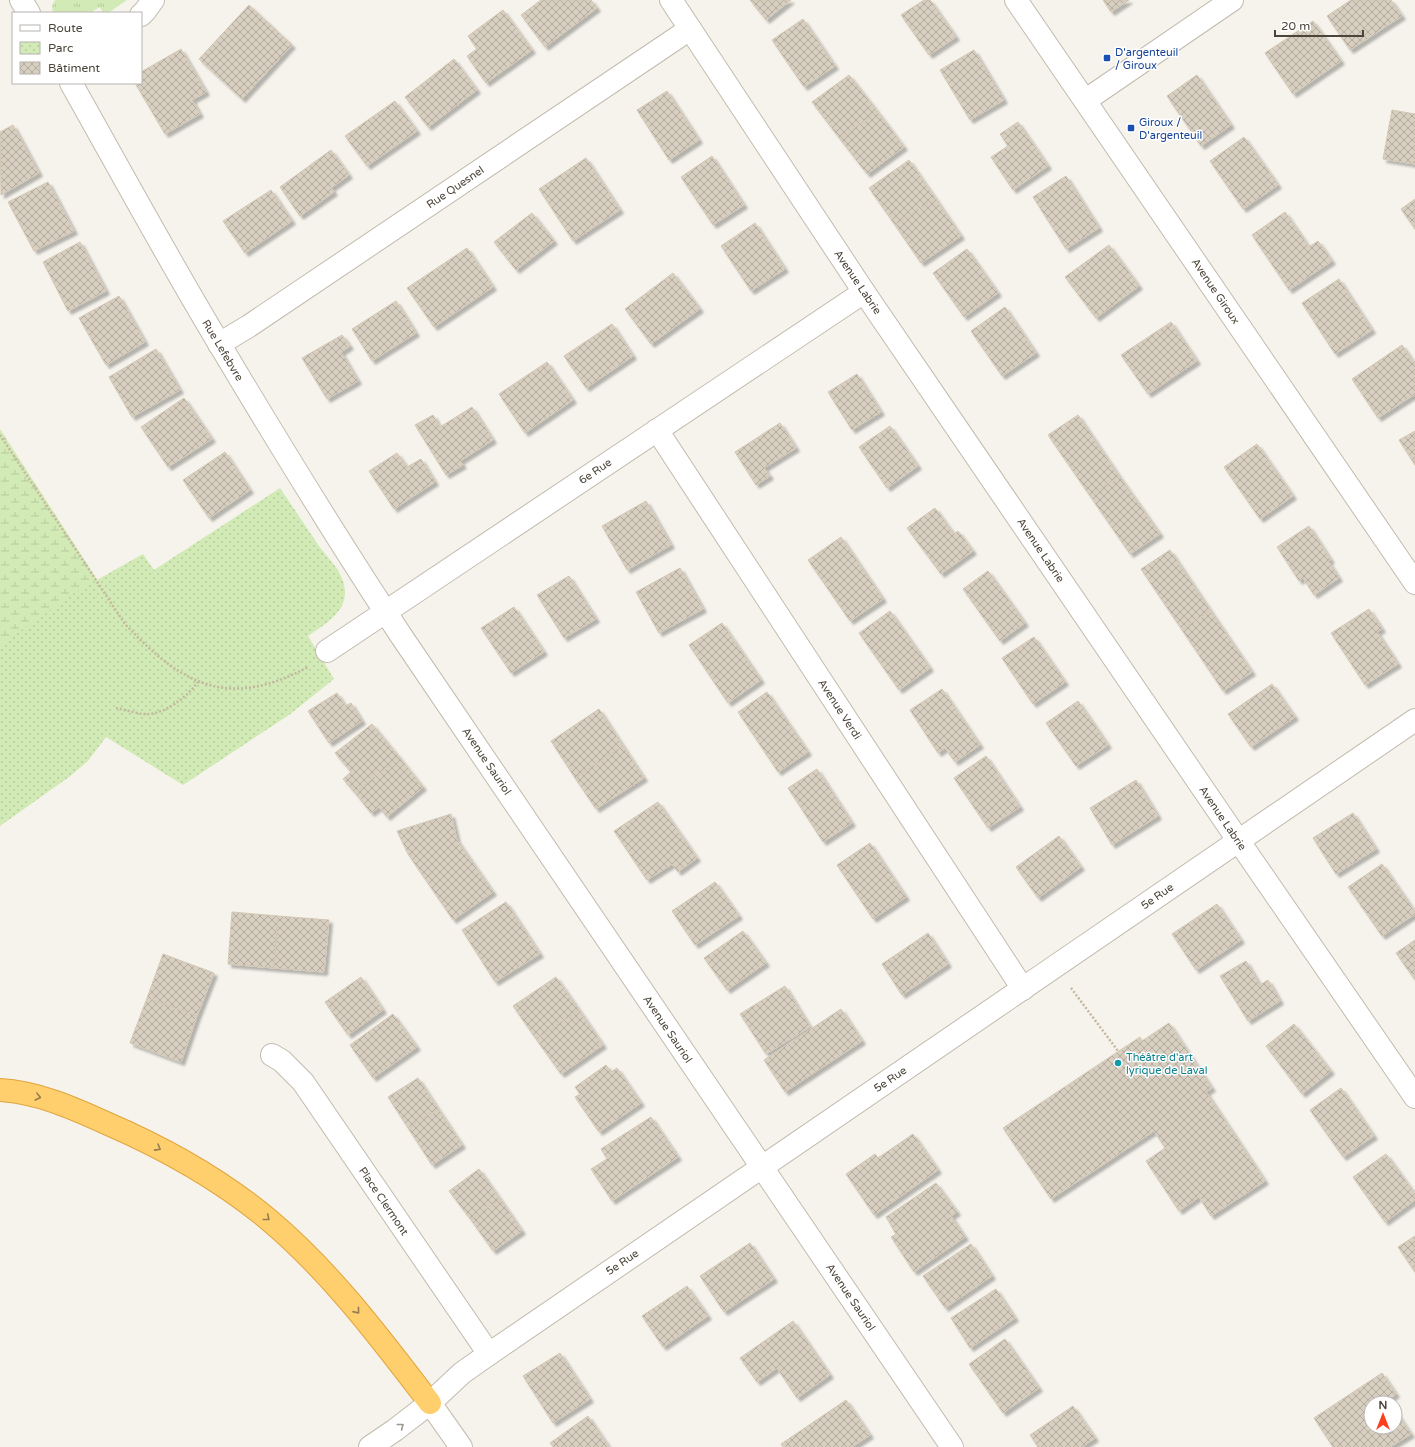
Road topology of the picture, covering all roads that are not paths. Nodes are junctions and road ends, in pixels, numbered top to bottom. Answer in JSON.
{"nodes":[{"id":1,"x":21,"y":0,"type":"edge"},
{"id":2,"x":153,"y":0,"type":"edge"},
{"id":3,"x":671,"y":0,"type":"edge"},
{"id":4,"x":1016,"y":0,"type":"edge"},
{"id":5,"x":1232,"y":0,"type":"edge"},
{"id":6,"x":28,"y":12,"type":"edge"},
{"id":7,"x":142,"y":14,"type":"edge"},
{"id":8,"x":690,"y":29,"type":"junction"},
{"id":9,"x":71,"y":84,"type":"edge"},
{"id":10,"x":1086,"y":100,"type":"junction"},
{"id":11,"x":864,"y":292,"type":"junction"},
{"id":12,"x":220,"y":344,"type":"junction"},
{"id":13,"x":657,"y":430,"type":"junction"},
{"id":14,"x":1415,"y":583,"type":"edge"},
{"id":15,"x":385,"y":612,"type":"junction"},
{"id":16,"x":320,"y":658,"type":"road end"},
{"id":17,"x":1415,"y":720,"type":"edge"},
{"id":18,"x":1238,"y":840,"type":"junction"},
{"id":19,"x":1023,"y":989,"type":"junction"},
{"id":20,"x":272,"y":1055,"type":"dead end"},
{"id":21,"x":0,"y":1090,"type":"edge"},
{"id":22,"x":1415,"y":1097,"type":"edge"},
{"id":23,"x":762,"y":1166,"type":"junction"},
{"id":24,"x":489,"y":1354,"type":"junction"},
{"id":25,"x":430,"y":1403,"type":"junction"},
{"id":26,"x":370,"y":1447,"type":"edge"},
{"id":27,"x":461,"y":1447,"type":"edge"},
{"id":28,"x":952,"y":1447,"type":"edge"}],
"edges":[{"from":1,"to":6,"type":"street"},
{"from":2,"to":7,"type":"street"},
{"from":3,"to":8,"type":"street","name":"Avenue Labrie"},
{"from":4,"to":10,"type":"street","name":"Avenue Giroux"},
{"from":5,"to":10,"type":"street"},
{"from":8,"to":11,"type":"street","name":"Avenue Labrie"},
{"from":8,"to":12,"type":"street","name":"Rue Quesnel"},
{"from":9,"to":12,"type":"street","name":"Rue Lefebvre"},
{"from":10,"to":14,"type":"street","name":"Avenue Giroux"},
{"from":11,"to":13,"type":"street","name":"6e Rue"},
{"from":11,"to":18,"type":"street","name":"Avenue Labrie"},
{"from":12,"to":15,"type":"street","name":"Rue Lefebvre"},
{"from":13,"to":15,"type":"street","name":"6e Rue"},
{"from":13,"to":19,"type":"street","name":"Avenue Verdi"},
{"from":15,"to":16,"type":"street","name":"6e Rue"},
{"from":15,"to":23,"type":"street","name":"Avenue Sauriol"},
{"from":17,"to":18,"type":"street","name":"5e Rue"},
{"from":18,"to":19,"type":"street","name":"5e Rue"},
{"from":18,"to":22,"type":"street","name":"Avenue Labrie"},
{"from":19,"to":23,"type":"street","name":"5e Rue"},
{"from":20,"to":24,"type":"street","name":"Place Clermont"},
{"from":21,"to":25,"type":"highway","one_way":true},
{"from":23,"to":24,"type":"street","name":"5e Rue"},
{"from":23,"to":28,"type":"street","name":"Avenue Sauriol"},
{"from":24,"to":25,"type":"street","name":"5e Rue"},
{"from":26,"to":25,"type":"street","name":"5e Rue","one_way":true},
{"from":25,"to":27,"type":"street"}]}
